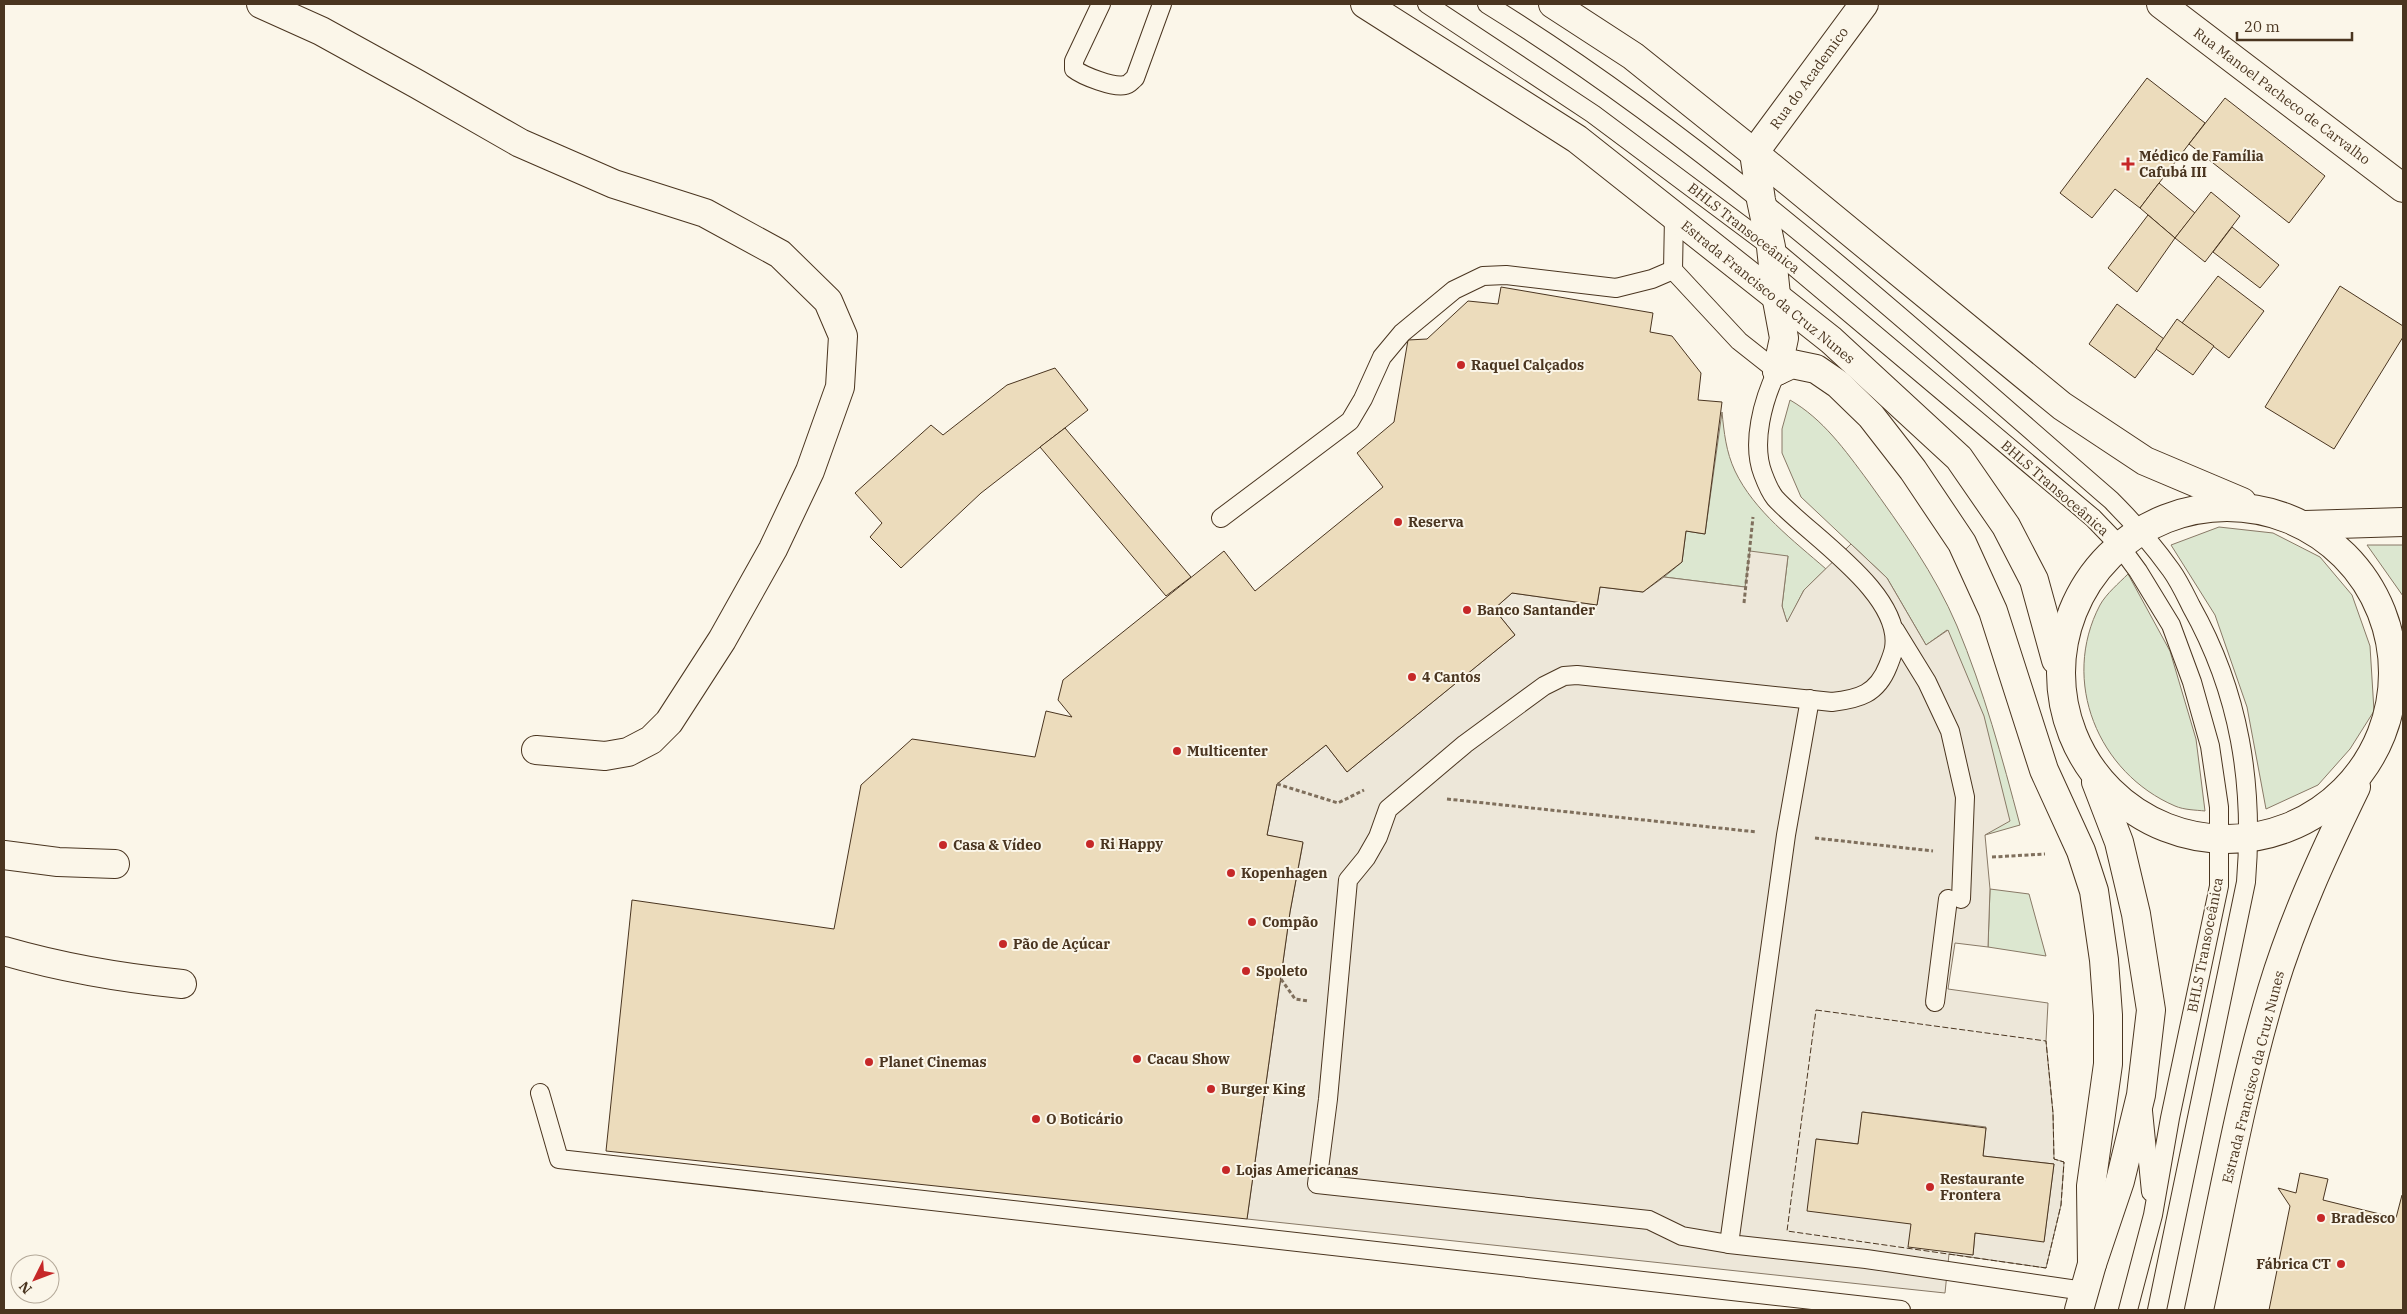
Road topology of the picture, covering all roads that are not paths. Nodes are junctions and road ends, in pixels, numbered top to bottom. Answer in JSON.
{"nodes":[{"id":1,"x":261,"y":4,"type":"edge"},
{"id":2,"x":1101,"y":4,"type":"edge"},
{"id":3,"x":1162,"y":4,"type":"edge"},
{"id":4,"x":1365,"y":4,"type":"edge"},
{"id":5,"x":1428,"y":4,"type":"edge"},
{"id":6,"x":1487,"y":4,"type":"edge"},
{"id":7,"x":1553,"y":4,"type":"edge"},
{"id":8,"x":1864,"y":4,"type":"edge"},
{"id":9,"x":2161,"y":4,"type":"edge"},
{"id":10,"x":1754,"y":153,"type":"junction"},
{"id":11,"x":2403,"y":188,"type":"edge"},
{"id":12,"x":1761,"y":200,"type":"junction"},
{"id":13,"x":1674,"y":217,"type":"junction"},
{"id":14,"x":1772,"y":247,"type":"junction"},
{"id":15,"x":1673,"y":270,"type":"junction"},
{"id":16,"x":1776,"y":295,"type":"junction"},
{"id":17,"x":1831,"y":340,"type":"junction"},
{"id":18,"x":1777,"y":371,"type":"junction"},
{"id":19,"x":1838,"y":384,"type":"junction"},
{"id":20,"x":2256,"y":508,"type":"junction"},
{"id":21,"x":1221,"y":518,"type":"dead end"},
{"id":22,"x":2403,"y":522,"type":"edge"},
{"id":23,"x":2305,"y":525,"type":"junction"},
{"id":24,"x":2129,"y":537,"type":"junction"},
{"id":25,"x":1892,"y":625,"type":"junction"},
{"id":26,"x":2060,"y":676,"type":"junction"},
{"id":27,"x":1810,"y":699,"type":"junction"},
{"id":28,"x":2403,"y":721,"type":"edge"},
{"id":29,"x":2379,"y":744,"type":"junction"},
{"id":30,"x":536,"y":750,"type":"dead end"},
{"id":31,"x":2366,"y":768,"type":"junction"},
{"id":32,"x":2092,"y":771,"type":"junction"},
{"id":33,"x":2249,"y":839,"type":"junction"},
{"id":34,"x":2220,"y":840,"type":"junction"},
{"id":35,"x":4,"y":855,"type":"edge"},
{"id":36,"x":115,"y":864,"type":"dead end"},
{"id":37,"x":4,"y":950,"type":"edge"},
{"id":38,"x":182,"y":984,"type":"dead end"},
{"id":39,"x":1936,"y":1002,"type":"dead end"},
{"id":40,"x":540,"y":1093,"type":"dead end"},
{"id":41,"x":2141,"y":1095,"type":"junction"},
{"id":42,"x":2153,"y":1215,"type":"junction"},
{"id":43,"x":1729,"y":1244,"type":"junction"},
{"id":44,"x":2092,"y":1264,"type":"junction"},
{"id":45,"x":2081,"y":1301,"type":"edge"},
{"id":46,"x":1901,"y":1310,"type":"edge"},
{"id":47,"x":2128,"y":1310,"type":"edge"},
{"id":48,"x":2157,"y":1310,"type":"edge"},
{"id":49,"x":2199,"y":1310,"type":"edge"}],
"edges":[{"from":1,"to":30,"type":"main road"},
{"from":2,"to":3,"type":"lane"},
{"from":4,"to":13,"type":"main road","name":"Estrada Francisco da Cruz Nunes"},
{"from":5,"to":14,"type":"lane","name":"BHLS Transoceânica"},
{"from":6,"to":12,"type":"lane","name":"BHLS Transoceânica"},
{"from":7,"to":10,"type":"main road"},
{"from":8,"to":10,"type":"main road","name":"Rua do Academico"},
{"from":9,"to":11,"type":"main road","name":"Rua Manoel Pacheco de Carvalho"},
{"from":10,"to":12,"type":"main road"},
{"from":10,"to":20,"type":"main road"},
{"from":12,"to":14,"type":"main road"},
{"from":12,"to":24,"type":"lane","name":"BHLS Transoceânica"},
{"from":13,"to":15,"type":"lane"},
{"from":13,"to":16,"type":"main road","name":"Estrada Francisco da Cruz Nunes"},
{"from":14,"to":16,"type":"main road"},
{"from":14,"to":24,"type":"lane","name":"BHLS Transoceânica"},
{"from":15,"to":18,"type":"lane"},
{"from":15,"to":21,"type":"lane"},
{"from":16,"to":17,"type":"main road","name":"Estrada Francisco da Cruz Nunes"},
{"from":16,"to":18,"type":"main road"},
{"from":17,"to":18,"type":"main road"},
{"from":17,"to":19,"type":"main road"},
{"from":17,"to":26,"type":"main road","name":"Estrada Francisco da Cruz Nunes"},
{"from":18,"to":19,"type":"main road"},
{"from":18,"to":25,"type":"lane"},
{"from":19,"to":44,"type":"main road"},
{"from":20,"to":23,"type":"main road"},
{"from":20,"to":24,"type":"main road"},
{"from":22,"to":23,"type":"main road"},
{"from":23,"to":29,"type":"main road"},
{"from":24,"to":26,"type":"main road"},
{"from":24,"to":33,"type":"lane","name":"BHLS Transoceânica"},
{"from":24,"to":34,"type":"lane","name":"BHLS Transoceânica"},
{"from":25,"to":27,"type":"lane"},
{"from":25,"to":39,"type":"lane"},
{"from":26,"to":32,"type":"main road"},
{"from":27,"to":43,"type":"lane"},
{"from":27,"to":43,"type":"lane"},
{"from":28,"to":29,"type":"main road"},
{"from":29,"to":31,"type":"main road"},
{"from":31,"to":33,"type":"main road"},
{"from":31,"to":49,"type":"main road","name":"Estrada Francisco da Cruz Nunes"},
{"from":32,"to":34,"type":"main road"},
{"from":32,"to":41,"type":"main road"},
{"from":33,"to":34,"type":"main road"},
{"from":33,"to":48,"type":"lane","name":"BHLS Transoceânica"},
{"from":34,"to":42,"type":"lane","name":"BHLS Transoceânica"},
{"from":35,"to":36,"type":"main road"},
{"from":37,"to":38,"type":"main road"},
{"from":40,"to":46,"type":"lane"},
{"from":41,"to":42,"type":"lane"},
{"from":41,"to":44,"type":"main road"},
{"from":42,"to":47,"type":"lane","name":"BHLS Transoceânica"},
{"from":43,"to":45,"type":"lane"},
{"from":44,"to":45,"type":"main road"}]}
